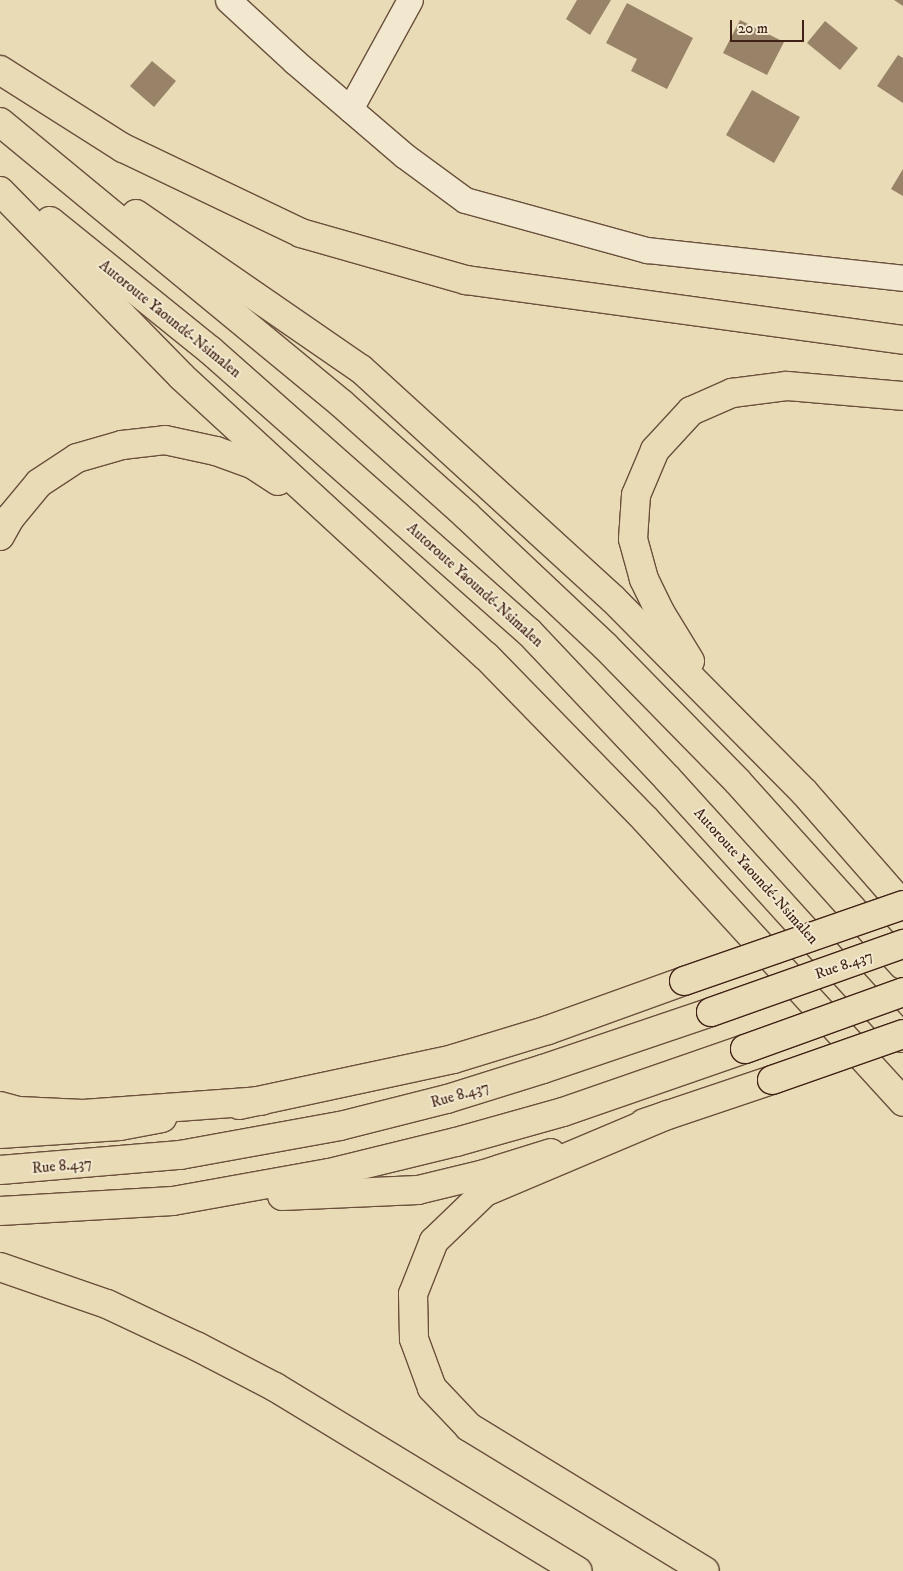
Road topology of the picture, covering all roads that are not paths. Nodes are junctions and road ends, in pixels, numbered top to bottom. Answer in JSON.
{"nodes":[{"id":1,"x":228,"y":0,"type":"edge"},
{"id":2,"x":410,"y":0,"type":"edge"},
{"id":3,"x":0,"y":70,"type":"edge"},
{"id":4,"x":350,"y":109,"type":"junction"},
{"id":5,"x":0,"y":121,"type":"edge"},
{"id":6,"x":0,"y":180,"type":"edge"},
{"id":7,"x":0,"y":191,"type":"edge"},
{"id":8,"x":903,"y":278,"type":"edge"},
{"id":9,"x":903,"y":340,"type":"edge"},
{"id":10,"x":903,"y":396,"type":"edge"},
{"id":11,"x":343,"y":524,"type":"junction"},
{"id":12,"x":0,"y":536,"type":"edge"},
{"id":13,"x":748,"y":735,"type":"junction"},
{"id":14,"x":903,"y":905,"type":"edge"},
{"id":15,"x":903,"y":944,"type":"edge"},
{"id":16,"x":903,"y":965,"type":"edge"},
{"id":17,"x":903,"y":992,"type":"edge"},
{"id":18,"x":903,"y":1034,"type":"edge"},
{"id":19,"x":903,"y":1038,"type":"edge"},
{"id":20,"x":262,"y":1102,"type":"junction"},
{"id":21,"x":903,"y":1102,"type":"edge"},
{"id":22,"x":0,"y":1106,"type":"edge"},
{"id":23,"x":667,"y":1115,"type":"junction"},
{"id":24,"x":0,"y":1134,"type":"edge"},
{"id":25,"x":0,"y":1170,"type":"edge"},
{"id":26,"x":173,"y":1201,"type":"junction"},
{"id":27,"x":0,"y":1211,"type":"edge"},
{"id":28,"x":0,"y":1267,"type":"edge"},
{"id":29,"x":578,"y":1571,"type":"edge"},
{"id":30,"x":705,"y":1571,"type":"edge"}],
"edges":[{"from":1,"to":4,"type":"street"},
{"from":2,"to":4,"type":"street"},
{"from":3,"to":9,"type":"main road"},
{"from":4,"to":8,"type":"street"},
{"from":5,"to":13,"type":"main road"},
{"from":5,"to":16,"type":"main road"},
{"from":6,"to":19,"type":"main road","name":"Autoroute Yaoundé-Nsimalen"},
{"from":7,"to":11,"type":"main road"},
{"from":10,"to":13,"type":"main road"},
{"from":11,"to":12,"type":"main road"},
{"from":11,"to":21,"type":"main road"},
{"from":13,"to":14,"type":"main road"},
{"from":14,"to":20,"type":"main road","bridge":true},
{"from":15,"to":25,"type":"main road","name":"Rue 8.437","bridge":true},
{"from":17,"to":26,"type":"main road","bridge":true},
{"from":18,"to":23,"type":"main road","bridge":true},
{"from":20,"to":22,"type":"main road"},
{"from":20,"to":24,"type":"main road"},
{"from":23,"to":26,"type":"main road"},
{"from":23,"to":30,"type":"main road"},
{"from":26,"to":27,"type":"main road"},
{"from":28,"to":29,"type":"main road"}]}
